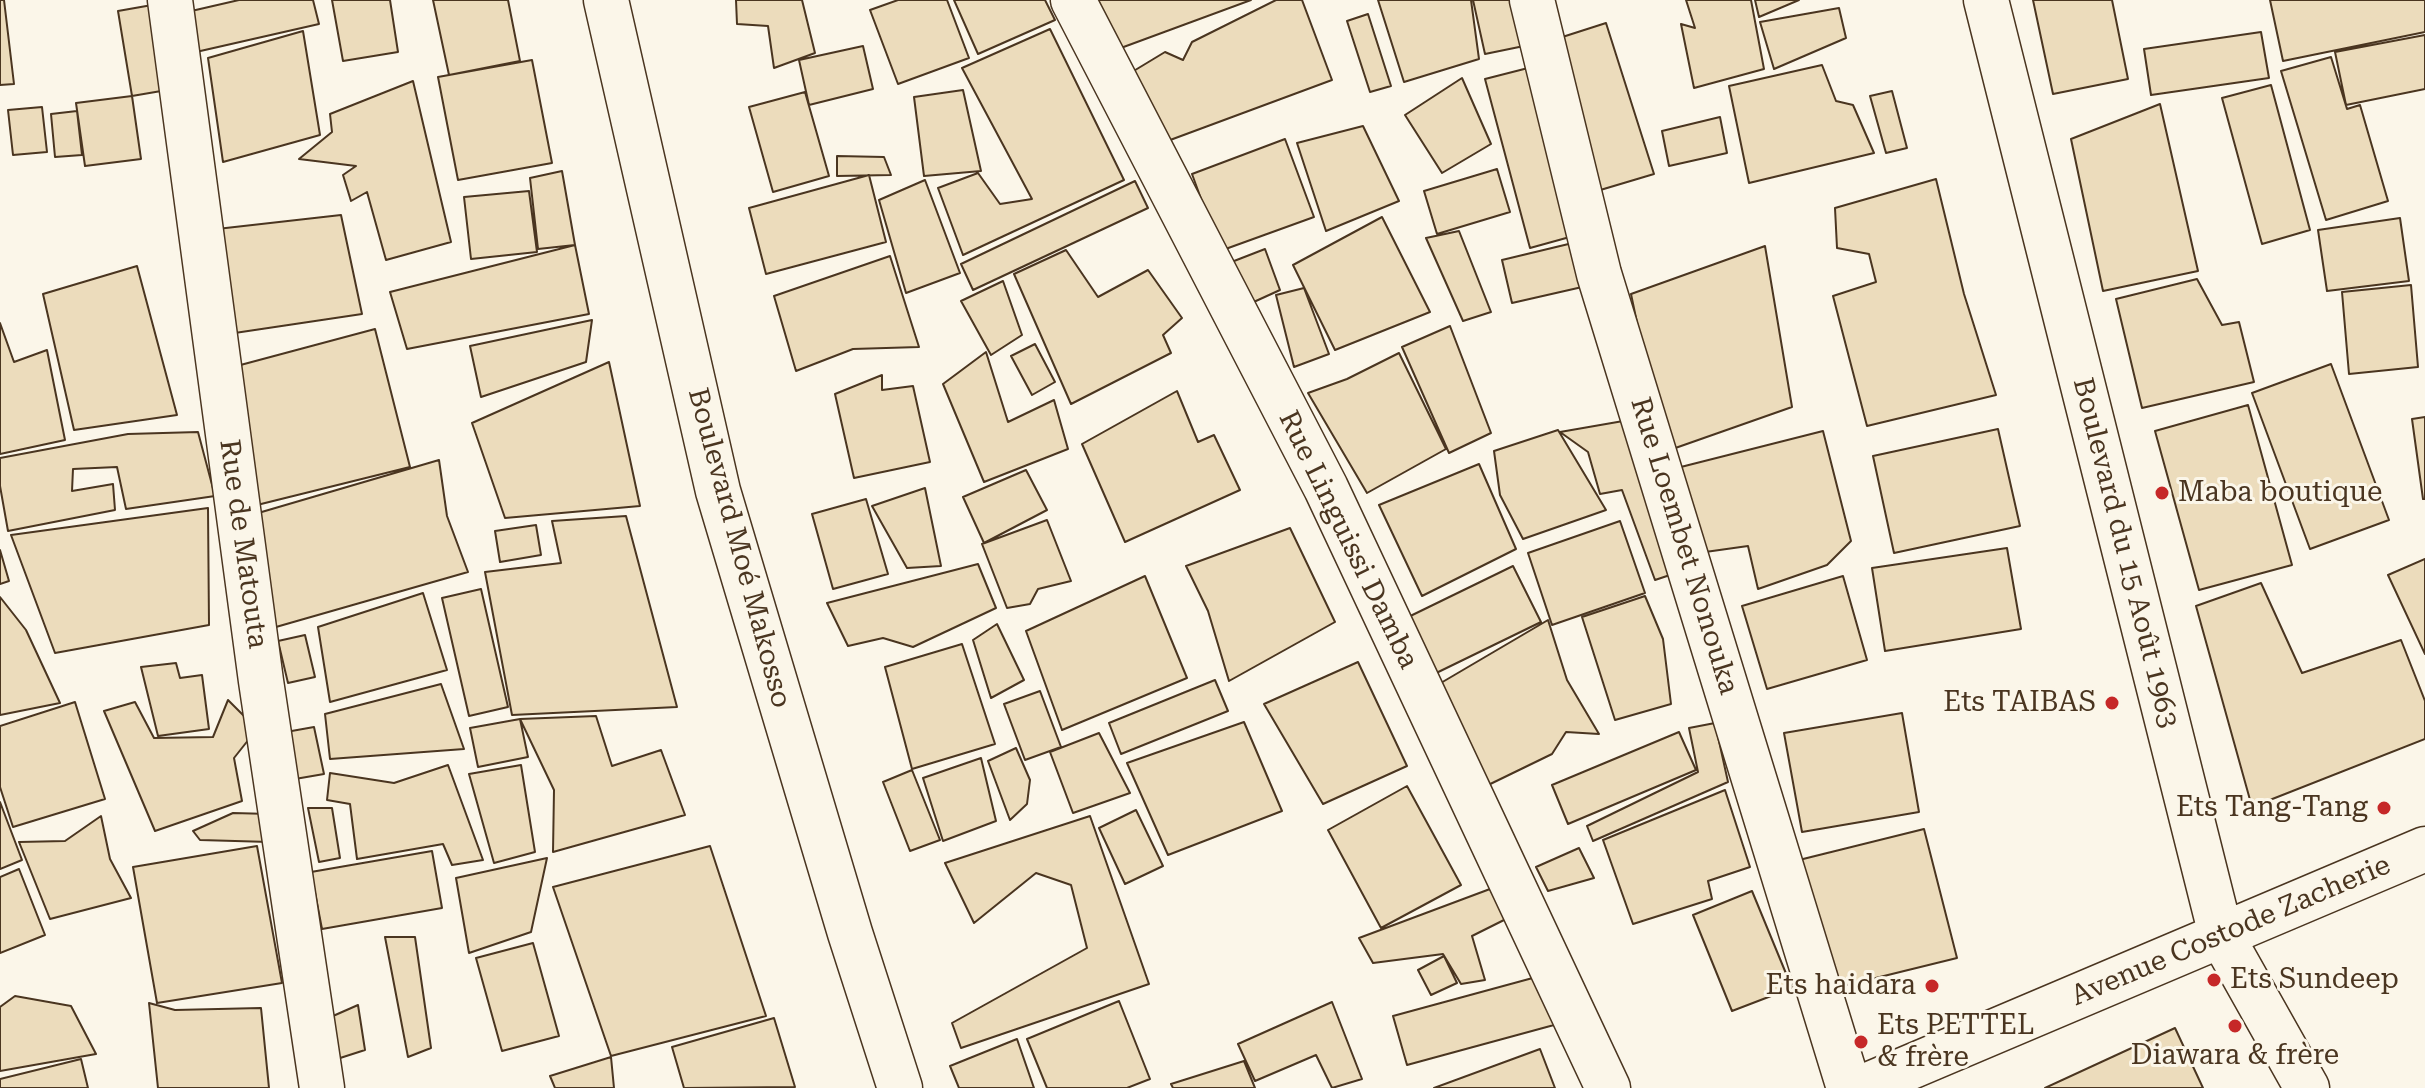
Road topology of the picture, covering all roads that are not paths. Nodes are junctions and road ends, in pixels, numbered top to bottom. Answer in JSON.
{"nodes":[{"id":1,"x":170,"y":0,"type":"edge"},
{"id":2,"x":606,"y":0,"type":"edge"},
{"id":3,"x":1073,"y":0,"type":"edge"},
{"id":4,"x":1532,"y":0,"type":"edge"},
{"id":5,"x":1986,"y":0,"type":"edge"},
{"id":6,"x":2425,"y":849,"type":"edge"},
{"id":7,"x":2221,"y":935,"type":"junction"},
{"id":8,"x":322,"y":1088,"type":"edge"},
{"id":9,"x":900,"y":1088,"type":"edge"},
{"id":10,"x":1608,"y":1088,"type":"edge"},
{"id":11,"x":1849,"y":1088,"type":"edge"},
{"id":12,"x":1861,"y":1088,"type":"edge"},
{"id":13,"x":2307,"y":1088,"type":"edge"}],
"edges":[{"from":1,"to":8,"type":"street","name":"Rue de Matouta"},
{"from":2,"to":9,"type":"street","name":"Boulevard Moé Makosso"},
{"from":3,"to":10,"type":"street","name":"Rue Linguissi Damba"},
{"from":4,"to":11,"type":"street","name":"Rue Loembet Nonouka"},
{"from":5,"to":7,"type":"street","name":"Boulevard du 15 Août 1963"},
{"from":6,"to":7,"type":"street","name":"Avenue Costode Zacherie"},
{"from":7,"to":12,"type":"street","name":"Avenue Costode Zacherie"},
{"from":7,"to":13,"type":"street","name":"Boulevard du 15 Août 1963"}]}
